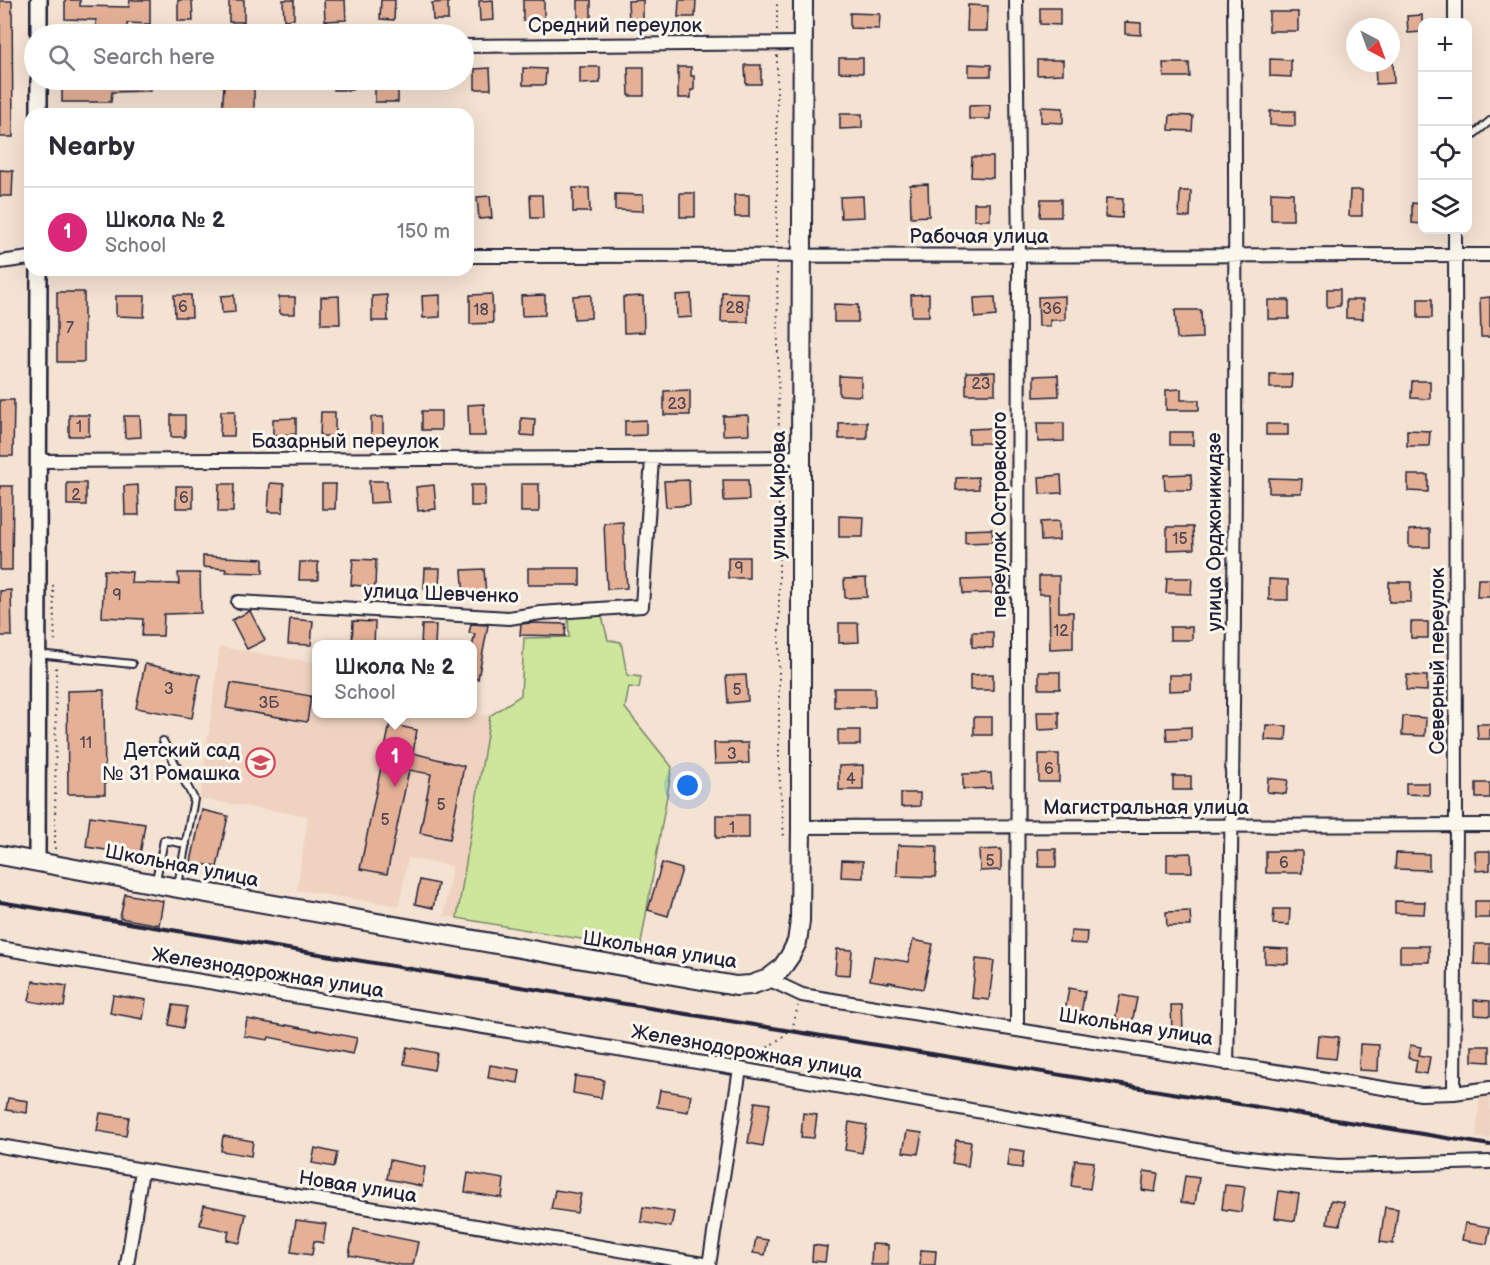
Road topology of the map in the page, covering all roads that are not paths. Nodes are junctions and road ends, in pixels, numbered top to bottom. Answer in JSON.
{"nodes":[{"id":1,"x":39,"y":0,"type":"edge"},
{"id":2,"x":803,"y":0,"type":"edge"},
{"id":3,"x":1016,"y":0,"type":"edge"},
{"id":4,"x":1234,"y":0,"type":"edge"},
{"id":5,"x":1455,"y":0,"type":"edge"},
{"id":6,"x":1455,"y":18,"type":"edge"},
{"id":7,"x":39,"y":24,"type":"edge"},
{"id":8,"x":802,"y":43,"type":"junction"},
{"id":9,"x":474,"y":46,"type":"edge"},
{"id":10,"x":39,"y":90,"type":"edge"},
{"id":11,"x":39,"y":108,"type":"edge"},
{"id":12,"x":1490,"y":121,"type":"edge"},
{"id":13,"x":1472,"y":135,"type":"edge"},
{"id":14,"x":1455,"y":234,"type":"edge"},
{"id":15,"x":1019,"y":255,"type":"junction"},
{"id":16,"x":1456,"y":255,"type":"junction"},
{"id":17,"x":1490,"y":255,"type":"edge"},
{"id":18,"x":474,"y":256,"type":"edge"},
{"id":19,"x":802,"y":256,"type":"junction"},
{"id":20,"x":1236,"y":256,"type":"junction"},
{"id":21,"x":24,"y":259,"type":"edge"},
{"id":22,"x":0,"y":262,"type":"edge"},
{"id":23,"x":39,"y":276,"type":"edge"},
{"id":24,"x":801,"y":457,"type":"junction"},
{"id":25,"x":652,"y":459,"type":"junction"},
{"id":26,"x":38,"y":461,"type":"junction"},
{"id":27,"x":238,"y":602,"type":"dead end"},
{"id":28,"x":38,"y":654,"type":"junction"},
{"id":29,"x":132,"y":663,"type":"dead end"},
{"id":30,"x":163,"y":741,"type":"dead end"},
{"id":31,"x":1456,"y":825,"type":"junction"},
{"id":32,"x":1490,"y":825,"type":"edge"},
{"id":33,"x":801,"y":827,"type":"junction"},
{"id":34,"x":1017,"y":827,"type":"junction"},
{"id":35,"x":1232,"y":827,"type":"junction"},
{"id":36,"x":186,"y":844,"type":"junction"},
{"id":37,"x":0,"y":855,"type":"edge"},
{"id":38,"x":37,"y":861,"type":"junction"},
{"id":39,"x":156,"y":884,"type":"junction"},
{"id":40,"x":178,"y":888,"type":"junction"},
{"id":41,"x":0,"y":948,"type":"edge"},
{"id":42,"x":768,"y":979,"type":"junction"},
{"id":43,"x":1017,"y":1030,"type":"junction"},
{"id":44,"x":1227,"y":1064,"type":"junction"},
{"id":45,"x":740,"y":1069,"type":"junction"},
{"id":46,"x":1490,"y":1088,"type":"edge"},
{"id":47,"x":1454,"y":1092,"type":"junction"},
{"id":48,"x":0,"y":1146,"type":"edge"},
{"id":49,"x":1490,"y":1162,"type":"edge"},
{"id":50,"x":142,"y":1170,"type":"junction"},
{"id":51,"x":127,"y":1265,"type":"edge"},
{"id":52,"x":709,"y":1265,"type":"edge"}],
"edges":[{"from":1,"to":7,"type":"street"},
{"from":2,"to":8,"type":"main road","name":"улица Кирова"},
{"from":3,"to":15,"type":"street","name":"переулок Островского"},
{"from":4,"to":20,"type":"street","name":"улица Орджоникидзе"},
{"from":5,"to":6,"type":"street"},
{"from":8,"to":9,"type":"street","name":"Средний переулок"},
{"from":8,"to":19,"type":"main road","name":"улица Кирова"},
{"from":10,"to":11,"type":"street"},
{"from":12,"to":13,"type":"lane"},
{"from":14,"to":16,"type":"street","name":"Северный переулок"},
{"from":15,"to":19,"type":"street","name":"Рабочая улица"},
{"from":15,"to":20,"type":"street","name":"Рабочая улица"},
{"from":15,"to":34,"type":"street","name":"переулок Островского"},
{"from":16,"to":17,"type":"street","name":"Рабочая улица"},
{"from":16,"to":20,"type":"street","name":"Рабочая улица"},
{"from":16,"to":31,"type":"street","name":"Северный переулок"},
{"from":18,"to":19,"type":"street","name":"Рабочая улица"},
{"from":19,"to":24,"type":"main road","name":"улица Кирова"},
{"from":20,"to":35,"type":"street","name":"улица Орджоникидзе"},
{"from":21,"to":22,"type":"street"},
{"from":23,"to":26,"type":"street"},
{"from":24,"to":25,"type":"street","name":"Базарный переулок"},
{"from":24,"to":33,"type":"main road","name":"улица Кирова"},
{"from":25,"to":26,"type":"street","name":"Базарный переулок"},
{"from":25,"to":27,"type":"street","name":"улица Шевченко"},
{"from":26,"to":28,"type":"street"},
{"from":28,"to":29,"type":"lane"},
{"from":28,"to":38,"type":"street"},
{"from":30,"to":36,"type":"lane"},
{"from":31,"to":32,"type":"street","name":"Магистральная улица"},
{"from":31,"to":35,"type":"street","name":"Магистральная улица"},
{"from":31,"to":47,"type":"street","name":"Северный переулок"},
{"from":33,"to":34,"type":"street","name":"Магистральная улица"},
{"from":33,"to":42,"type":"main road","name":"улица Кирова"},
{"from":34,"to":35,"type":"street","name":"Магистральная улица"},
{"from":34,"to":43,"type":"street","name":"переулок Островского"},
{"from":35,"to":44,"type":"street","name":"улица Орджоникидзе"},
{"from":36,"to":39,"type":"lane"},
{"from":36,"to":40,"type":"lane"},
{"from":37,"to":38,"type":"main road","name":"Школьная улица"},
{"from":38,"to":39,"type":"main road","name":"Школьная улица"},
{"from":39,"to":40,"type":"main road","name":"Школьная улица"},
{"from":40,"to":42,"type":"main road","name":"Школьная улица"},
{"from":41,"to":45,"type":"street","name":"Железнодорожная улица"},
{"from":42,"to":43,"type":"street","name":"Школьная улица"},
{"from":43,"to":44,"type":"street","name":"Школьная улица"},
{"from":44,"to":47,"type":"street","name":"Школьная улица"},
{"from":45,"to":49,"type":"street","name":"Железнодорожная улица"},
{"from":45,"to":52,"type":"street"},
{"from":46,"to":47,"type":"street","name":"Школьная улица"},
{"from":48,"to":50,"type":"street","name":"Новая улица"},
{"from":50,"to":51,"type":"street"},
{"from":50,"to":52,"type":"street","name":"Новая улица"}]}
